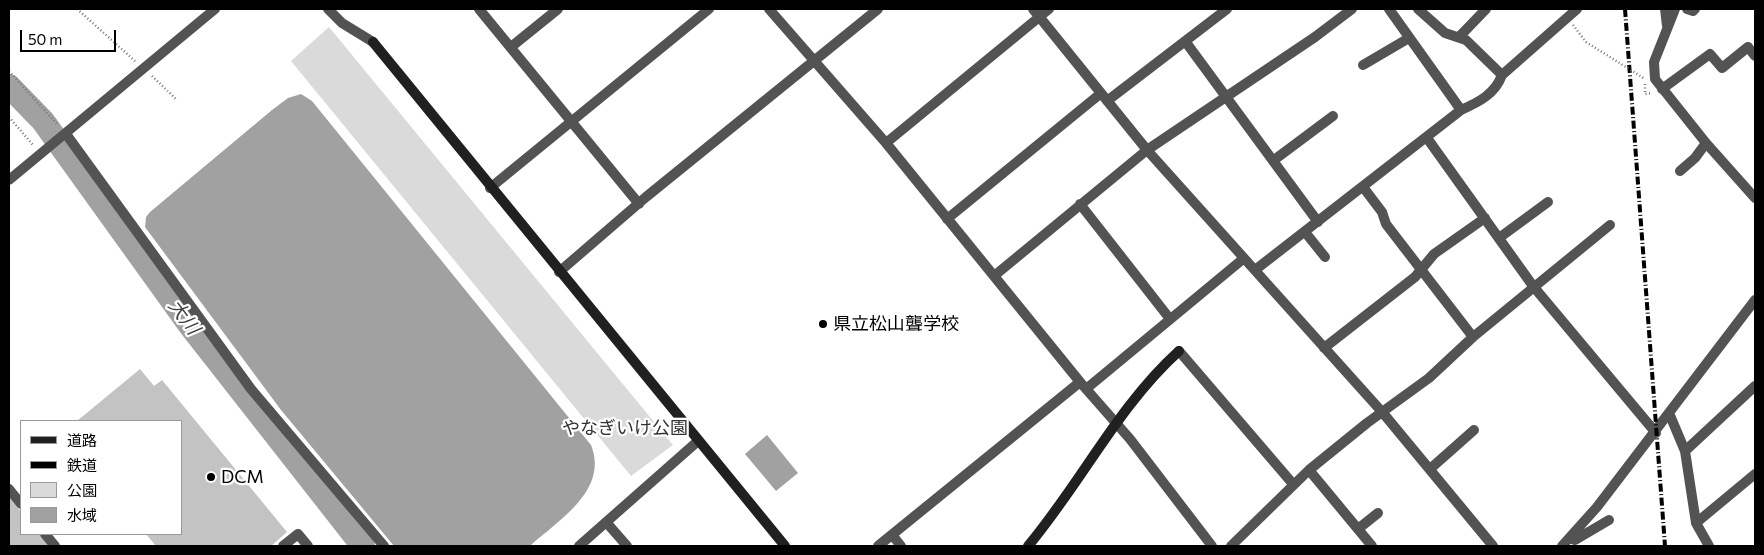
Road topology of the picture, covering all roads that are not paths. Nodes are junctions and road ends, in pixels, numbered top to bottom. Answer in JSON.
{"nodes":[{"id":1,"x":215,"y":9,"type":"edge"},
{"id":2,"x":328,"y":9,"type":"edge"},
{"id":3,"x":479,"y":9,"type":"edge"},
{"id":4,"x":558,"y":9,"type":"edge"},
{"id":5,"x":708,"y":9,"type":"edge"},
{"id":6,"x":769,"y":9,"type":"edge"},
{"id":7,"x":878,"y":9,"type":"edge"},
{"id":8,"x":1048,"y":9,"type":"edge"},
{"id":9,"x":1228,"y":9,"type":"edge"},
{"id":10,"x":1352,"y":9,"type":"edge"},
{"id":11,"x":1389,"y":9,"type":"edge"},
{"id":12,"x":1418,"y":9,"type":"edge"},
{"id":13,"x":1486,"y":9,"type":"edge"},
{"id":14,"x":1577,"y":9,"type":"edge"},
{"id":15,"x":1665,"y":9,"type":"edge"},
{"id":16,"x":1675,"y":9,"type":"edge"},
{"id":17,"x":1687,"y":9,"type":"edge"},
{"id":18,"x":1695,"y":9,"type":"edge"},
{"id":19,"x":1036,"y":12,"type":"edge"},
{"id":20,"x":1668,"y":27,"type":"junction"},
{"id":21,"x":1459,"y":37,"type":"junction"},
{"id":22,"x":1409,"y":38,"type":"junction"},
{"id":23,"x":1185,"y":41,"type":"junction"},
{"id":24,"x":511,"y":47,"type":"junction"},
{"id":25,"x":1755,"y":56,"type":"edge"},
{"id":26,"x":813,"y":60,"type":"junction"},
{"id":27,"x":1363,"y":65,"type":"dead end"},
{"id":28,"x":1502,"y":75,"type":"junction"},
{"id":29,"x":1662,"y":88,"type":"junction"},
{"id":30,"x":1226,"y":96,"type":"junction"},
{"id":31,"x":1104,"y":98,"type":"junction"},
{"id":32,"x":1460,"y":110,"type":"junction"},
{"id":33,"x":1333,"y":116,"type":"dead end"},
{"id":34,"x":571,"y":121,"type":"junction"},
{"id":35,"x":64,"y":135,"type":"junction"},
{"id":36,"x":1426,"y":138,"type":"junction"},
{"id":37,"x":886,"y":143,"type":"junction"},
{"id":38,"x":1706,"y":143,"type":"junction"},
{"id":39,"x":1147,"y":150,"type":"junction"},
{"id":40,"x":1274,"y":160,"type":"junction"},
{"id":41,"x":1680,"y":171,"type":"dead end"},
{"id":42,"x":9,"y":180,"type":"edge"},
{"id":43,"x":1363,"y":187,"type":"junction"},
{"id":44,"x":490,"y":188,"type":"junction"},
{"id":45,"x":1755,"y":198,"type":"edge"},
{"id":46,"x":1548,"y":202,"type":"dead end"},
{"id":47,"x":639,"y":204,"type":"junction"},
{"id":48,"x":1080,"y":204,"type":"junction"},
{"id":49,"x":1485,"y":218,"type":"junction"},
{"id":50,"x":947,"y":219,"type":"junction"},
{"id":51,"x":1318,"y":222,"type":"junction"},
{"id":52,"x":1610,"y":225,"type":"dead end"},
{"id":53,"x":1305,"y":232,"type":"junction"},
{"id":54,"x":1499,"y":238,"type":"junction"},
{"id":55,"x":1325,"y":257,"type":"dead end"},
{"id":56,"x":1243,"y":259,"type":"junction"},
{"id":57,"x":1255,"y":270,"type":"junction"},
{"id":58,"x":1421,"y":270,"type":"junction"},
{"id":59,"x":559,"y":272,"type":"junction"},
{"id":60,"x":994,"y":276,"type":"junction"},
{"id":61,"x":1533,"y":286,"type":"junction"},
{"id":62,"x":1755,"y":300,"type":"edge"},
{"id":63,"x":1170,"y":318,"type":"junction"},
{"id":64,"x":1473,"y":337,"type":"junction"},
{"id":65,"x":1324,"y":348,"type":"junction"},
{"id":66,"x":1083,"y":386,"type":"junction"},
{"id":67,"x":1755,"y":386,"type":"edge"},
{"id":68,"x":1669,"y":412,"type":"junction"},
{"id":69,"x":1383,"y":413,"type":"junction"},
{"id":70,"x":1116,"y":423,"type":"junction"},
{"id":71,"x":1474,"y":430,"type":"dead end"},
{"id":72,"x":1656,"y":433,"type":"junction"},
{"id":73,"x":698,"y":440,"type":"junction"},
{"id":74,"x":1685,"y":451,"type":"junction"},
{"id":75,"x":1430,"y":469,"type":"junction"},
{"id":76,"x":1309,"y":470,"type":"junction"},
{"id":77,"x":1755,"y":474,"type":"edge"},
{"id":78,"x":1293,"y":484,"type":"junction"},
{"id":79,"x":9,"y":489,"type":"edge"},
{"id":80,"x":20,"y":503,"type":"edge"},
{"id":81,"x":1378,"y":512,"type":"dead end"},
{"id":82,"x":1609,"y":520,"type":"dead end"},
{"id":83,"x":606,"y":522,"type":"junction"},
{"id":84,"x":1696,"y":523,"type":"junction"},
{"id":85,"x":1358,"y":529,"type":"junction"},
{"id":86,"x":46,"y":535,"type":"edge"},
{"id":87,"x":893,"y":536,"type":"junction"},
{"id":88,"x":1570,"y":538,"type":"junction"},
{"id":89,"x":56,"y":546,"type":"edge"},
{"id":90,"x":283,"y":546,"type":"edge"},
{"id":91,"x":308,"y":546,"type":"edge"},
{"id":92,"x":384,"y":546,"type":"edge"},
{"id":93,"x":578,"y":546,"type":"edge"},
{"id":94,"x":626,"y":546,"type":"edge"},
{"id":95,"x":785,"y":546,"type":"edge"},
{"id":96,"x":878,"y":546,"type":"edge"},
{"id":97,"x":901,"y":546,"type":"edge"},
{"id":98,"x":1028,"y":546,"type":"edge"},
{"id":99,"x":1212,"y":546,"type":"edge"},
{"id":100,"x":1231,"y":546,"type":"edge"},
{"id":101,"x":1372,"y":546,"type":"edge"},
{"id":102,"x":1493,"y":546,"type":"edge"},
{"id":103,"x":1562,"y":546,"type":"edge"},
{"id":104,"x":1709,"y":546,"type":"edge"}],
"edges":[{"from":1,"to":35,"type":"street"},
{"from":2,"to":44,"type":"street"},
{"from":3,"to":24,"type":"street"},
{"from":4,"to":24,"type":"street"},
{"from":5,"to":34,"type":"street"},
{"from":6,"to":26,"type":"street"},
{"from":7,"to":26,"type":"street"},
{"from":8,"to":19,"type":"street"},
{"from":9,"to":23,"type":"street"},
{"from":10,"to":30,"type":"street"},
{"from":11,"to":22,"type":"street"},
{"from":12,"to":21,"type":"street"},
{"from":13,"to":21,"type":"street"},
{"from":14,"to":28,"type":"street"},
{"from":15,"to":20,"type":"street"},
{"from":16,"to":20,"type":"street"},
{"from":17,"to":18,"type":"street"},
{"from":19,"to":31,"type":"street"},
{"from":19,"to":37,"type":"street"},
{"from":20,"to":29,"type":"street"},
{"from":21,"to":28,"type":"street"},
{"from":22,"to":27,"type":"street"},
{"from":22,"to":32,"type":"street"},
{"from":23,"to":30,"type":"street"},
{"from":23,"to":31,"type":"street"},
{"from":24,"to":34,"type":"street"},
{"from":25,"to":29,"type":"street"},
{"from":26,"to":37,"type":"street"},
{"from":26,"to":47,"type":"street"},
{"from":28,"to":32,"type":"street"},
{"from":29,"to":38,"type":"street"},
{"from":30,"to":39,"type":"street"},
{"from":30,"to":40,"type":"street"},
{"from":31,"to":39,"type":"street"},
{"from":31,"to":50,"type":"street"},
{"from":32,"to":36,"type":"street"},
{"from":33,"to":40,"type":"street"},
{"from":34,"to":44,"type":"street"},
{"from":34,"to":47,"type":"street"},
{"from":35,"to":42,"type":"street"},
{"from":35,"to":92,"type":"street"},
{"from":36,"to":43,"type":"street"},
{"from":36,"to":49,"type":"street"},
{"from":37,"to":50,"type":"street"},
{"from":38,"to":41,"type":"street"},
{"from":38,"to":45,"type":"street"},
{"from":39,"to":48,"type":"street"},
{"from":39,"to":56,"type":"street"},
{"from":40,"to":51,"type":"street"},
{"from":43,"to":51,"type":"street"},
{"from":43,"to":58,"type":"street"},
{"from":44,"to":59,"type":"street"},
{"from":46,"to":54,"type":"street"},
{"from":47,"to":59,"type":"street"},
{"from":48,"to":60,"type":"street"},
{"from":48,"to":63,"type":"street"},
{"from":49,"to":54,"type":"street"},
{"from":49,"to":58,"type":"street"},
{"from":50,"to":60,"type":"street"},
{"from":51,"to":53,"type":"street"},
{"from":52,"to":61,"type":"street"},
{"from":53,"to":55,"type":"street"},
{"from":53,"to":57,"type":"street"},
{"from":54,"to":61,"type":"street"},
{"from":56,"to":57,"type":"street"},
{"from":56,"to":63,"type":"street"},
{"from":57,"to":65,"type":"street"},
{"from":58,"to":64,"type":"street"},
{"from":58,"to":65,"type":"street"},
{"from":59,"to":73,"type":"street"},
{"from":60,"to":66,"type":"street"},
{"from":61,"to":64,"type":"street"},
{"from":61,"to":72,"type":"street"},
{"from":62,"to":68,"type":"street"},
{"from":63,"to":66,"type":"street"},
{"from":64,"to":69,"type":"street"},
{"from":65,"to":69,"type":"street"},
{"from":66,"to":70,"type":"street"},
{"from":66,"to":87,"type":"street"},
{"from":67,"to":74,"type":"street"},
{"from":68,"to":72,"type":"street"},
{"from":68,"to":74,"type":"street"},
{"from":69,"to":75,"type":"street"},
{"from":69,"to":76,"type":"street"},
{"from":70,"to":78,"type":"street"},
{"from":70,"to":98,"type":"street"},
{"from":70,"to":99,"type":"street"},
{"from":71,"to":75,"type":"street"},
{"from":72,"to":88,"type":"street"},
{"from":73,"to":83,"type":"street"},
{"from":73,"to":95,"type":"street"},
{"from":74,"to":84,"type":"street"},
{"from":75,"to":102,"type":"street"},
{"from":76,"to":78,"type":"street"},
{"from":76,"to":85,"type":"street"},
{"from":77,"to":84,"type":"street"},
{"from":78,"to":100,"type":"street"},
{"from":79,"to":80,"type":"street"},
{"from":81,"to":85,"type":"street"},
{"from":82,"to":88,"type":"street"},
{"from":83,"to":93,"type":"street"},
{"from":83,"to":94,"type":"street"},
{"from":84,"to":104,"type":"street"},
{"from":85,"to":101,"type":"street"},
{"from":86,"to":89,"type":"street"},
{"from":87,"to":96,"type":"street"},
{"from":87,"to":97,"type":"street"},
{"from":88,"to":103,"type":"street"},
{"from":90,"to":91,"type":"street"}]}
